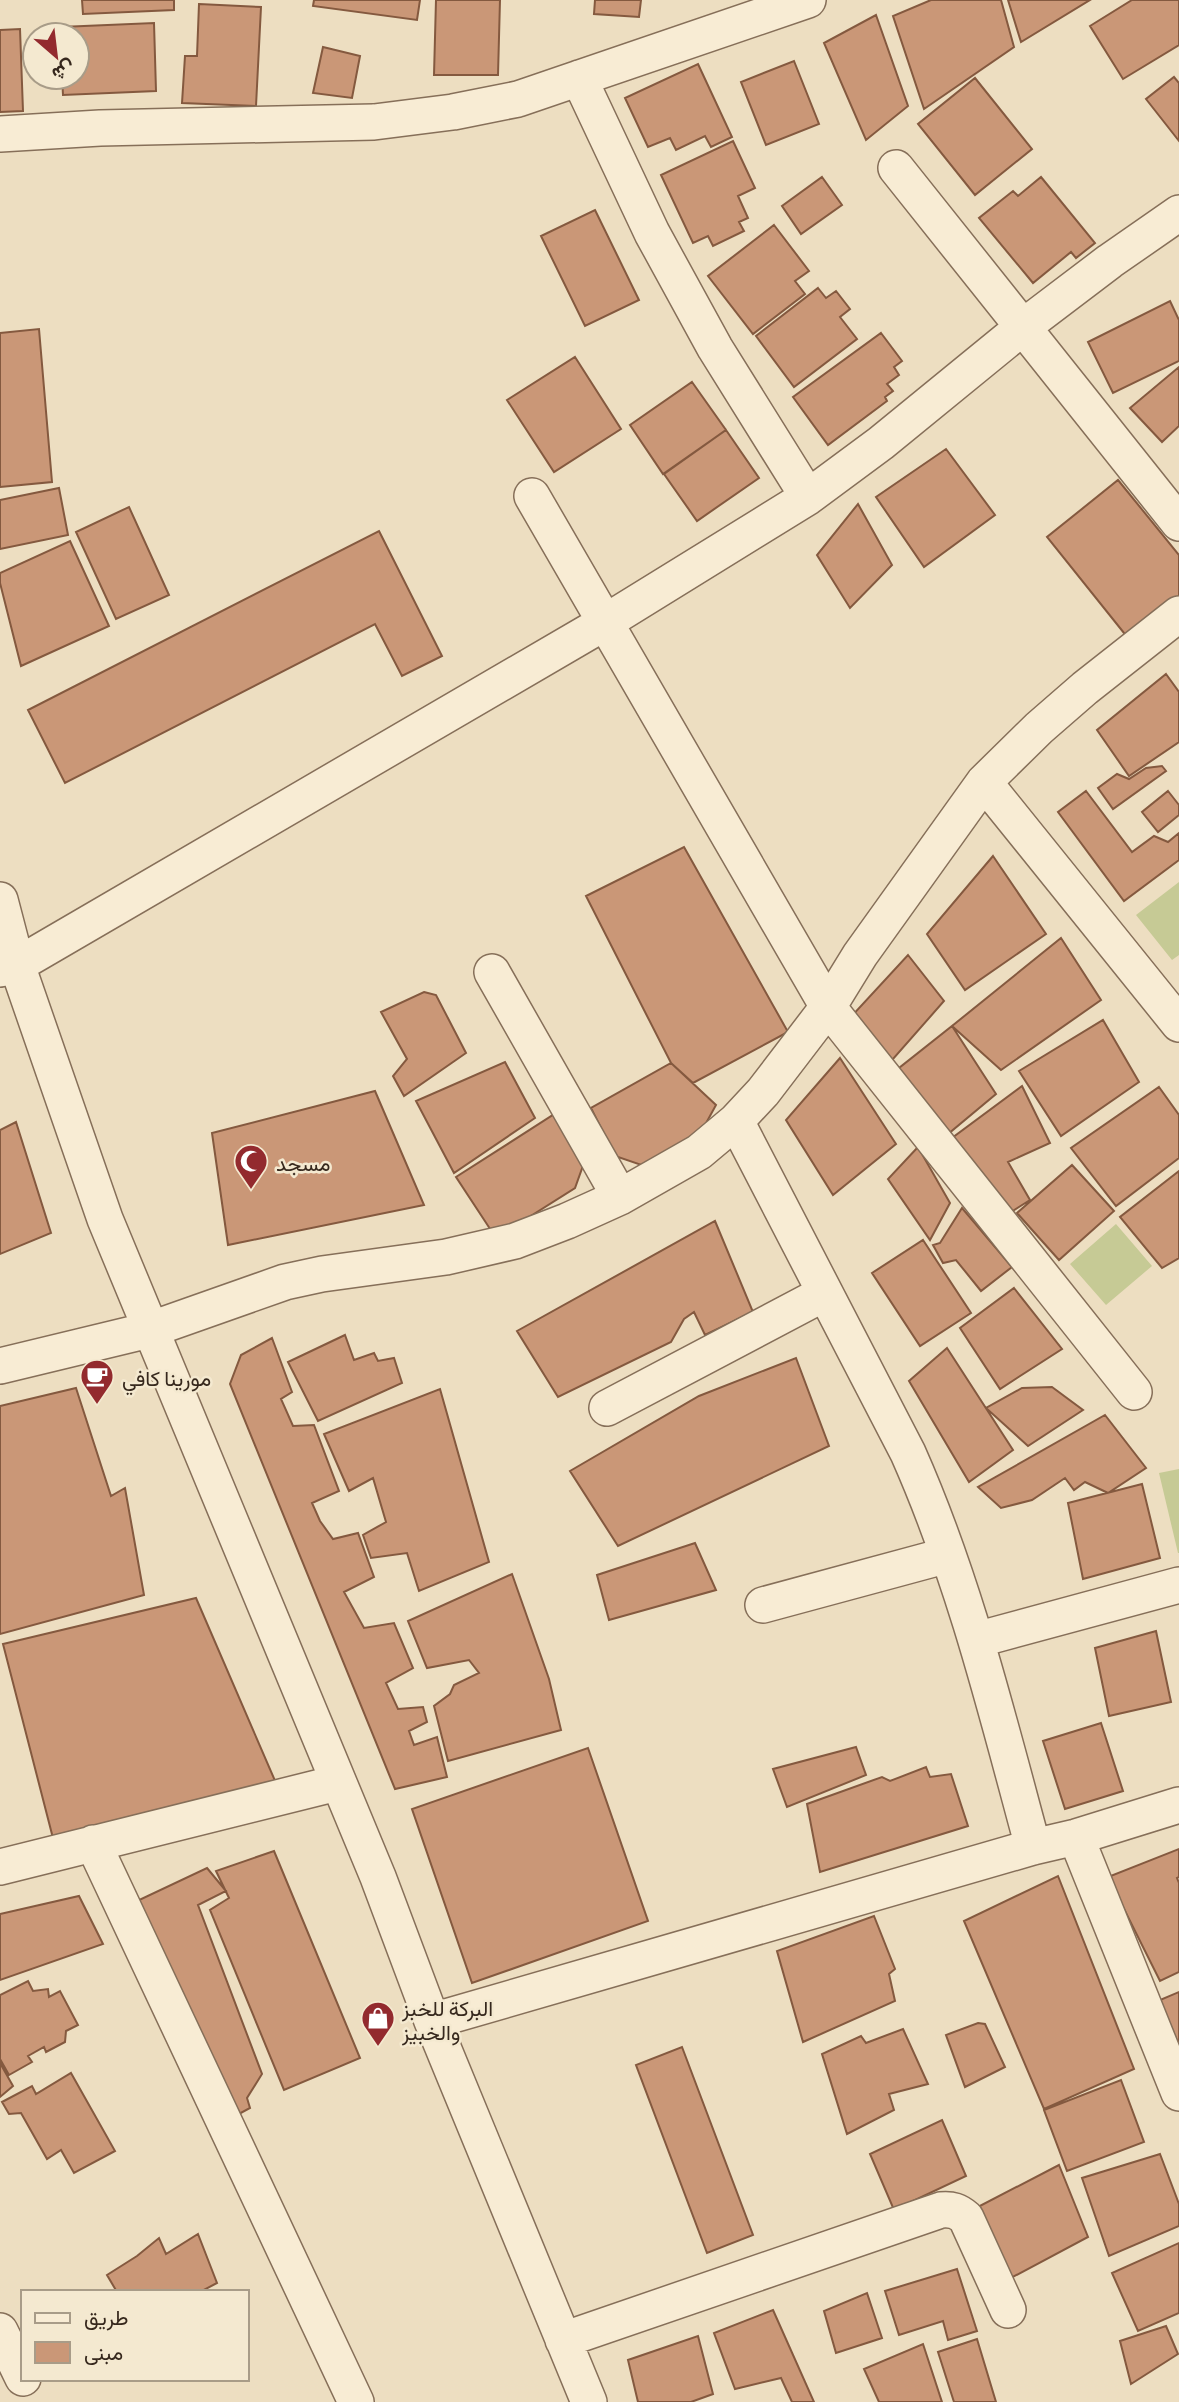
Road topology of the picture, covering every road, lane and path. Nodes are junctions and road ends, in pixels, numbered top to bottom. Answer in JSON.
{"nodes":[{"id":1,"x":808,"y":0,"type":"edge"},
{"id":2,"x":579,"y":78,"type":"junction"},
{"id":3,"x":0,"y":134,"type":"edge"},
{"id":4,"x":896,"y":168,"type":"dead end"},
{"id":5,"x":1179,"y":213,"type":"edge"},
{"id":6,"x":1023,"y":327,"type":"junction"},
{"id":7,"x":532,"y":496,"type":"dead end"},
{"id":8,"x":808,"y":497,"type":"junction"},
{"id":9,"x":1179,"y":523,"type":"edge"},
{"id":10,"x":1179,"y":614,"type":"edge"},
{"id":11,"x":604,"y":623,"type":"junction"},
{"id":12,"x":984,"y":782,"type":"junction"},
{"id":13,"x":0,"y":900,"type":"edge"},
{"id":14,"x":8,"y":967,"type":"edge"},
{"id":15,"x":492,"y":972,"type":"dead end"},
{"id":16,"x":828,"y":1007,"type":"junction"},
{"id":17,"x":1179,"y":1024,"type":"edge"},
{"id":18,"x":736,"y":1121,"type":"junction"},
{"id":19,"x":620,"y":1197,"type":"junction"},
{"id":20,"x":825,"y":1293,"type":"junction"},
{"id":21,"x":149,"y":1330,"type":"junction"},
{"id":22,"x":0,"y":1366,"type":"edge"},
{"id":23,"x":1134,"y":1392,"type":"dead end"},
{"id":24,"x":607,"y":1408,"type":"dead end"},
{"id":25,"x":948,"y":1555,"type":"junction"},
{"id":26,"x":1179,"y":1585,"type":"edge"},
{"id":27,"x":763,"y":1605,"type":"dead end"},
{"id":28,"x":976,"y":1640,"type":"junction"},
{"id":29,"x":337,"y":1783,"type":"junction"},
{"id":30,"x":1179,"y":1805,"type":"edge"},
{"id":31,"x":1076,"y":1837,"type":"junction"},
{"id":32,"x":93,"y":1843,"type":"junction"},
{"id":33,"x":1033,"y":1847,"type":"junction"},
{"id":34,"x":0,"y":1867,"type":"edge"},
{"id":35,"x":432,"y":2021,"type":"junction"},
{"id":36,"x":1179,"y":2093,"type":"edge"},
{"id":37,"x":1008,"y":2310,"type":"dead end"},
{"id":38,"x":0,"y":2331,"type":"edge"},
{"id":39,"x":563,"y":2340,"type":"junction"},
{"id":40,"x":21,"y":2375,"type":"edge"},
{"id":41,"x":24,"y":2381,"type":"edge"},
{"id":42,"x":34,"y":2402,"type":"edge"},
{"id":43,"x":356,"y":2402,"type":"edge"},
{"id":44,"x":589,"y":2402,"type":"edge"}],
"edges":[{"from":1,"to":2,"type":"street"},
{"from":2,"to":3,"type":"street"},
{"from":2,"to":8,"type":"street"},
{"from":4,"to":6,"type":"street"},
{"from":5,"to":6,"type":"street"},
{"from":6,"to":8,"type":"street"},
{"from":6,"to":9,"type":"street"},
{"from":7,"to":11,"type":"street"},
{"from":8,"to":11,"type":"street"},
{"from":10,"to":12,"type":"street"},
{"from":11,"to":14,"type":"street"},
{"from":11,"to":16,"type":"street"},
{"from":12,"to":16,"type":"street"},
{"from":12,"to":17,"type":"street"},
{"from":13,"to":14,"type":"street"},
{"from":14,"to":21,"type":"street"},
{"from":15,"to":19,"type":"street"},
{"from":16,"to":18,"type":"street"},
{"from":16,"to":23,"type":"street"},
{"from":18,"to":19,"type":"street"},
{"from":18,"to":20,"type":"street"},
{"from":19,"to":21,"type":"street"},
{"from":20,"to":24,"type":"street"},
{"from":20,"to":25,"type":"street"},
{"from":21,"to":22,"type":"street"},
{"from":21,"to":29,"type":"street"},
{"from":25,"to":27,"type":"street"},
{"from":25,"to":28,"type":"street"},
{"from":26,"to":28,"type":"street"},
{"from":28,"to":33,"type":"street"},
{"from":29,"to":32,"type":"street"},
{"from":29,"to":35,"type":"street"},
{"from":30,"to":31,"type":"street"},
{"from":31,"to":33,"type":"street"},
{"from":31,"to":36,"type":"street"},
{"from":32,"to":34,"type":"street"},
{"from":32,"to":43,"type":"street"},
{"from":33,"to":35,"type":"street"},
{"from":35,"to":39,"type":"street"},
{"from":37,"to":39,"type":"street"},
{"from":38,"to":40,"type":"street"},
{"from":39,"to":44,"type":"street"},
{"from":41,"to":42,"type":"street"}]}
